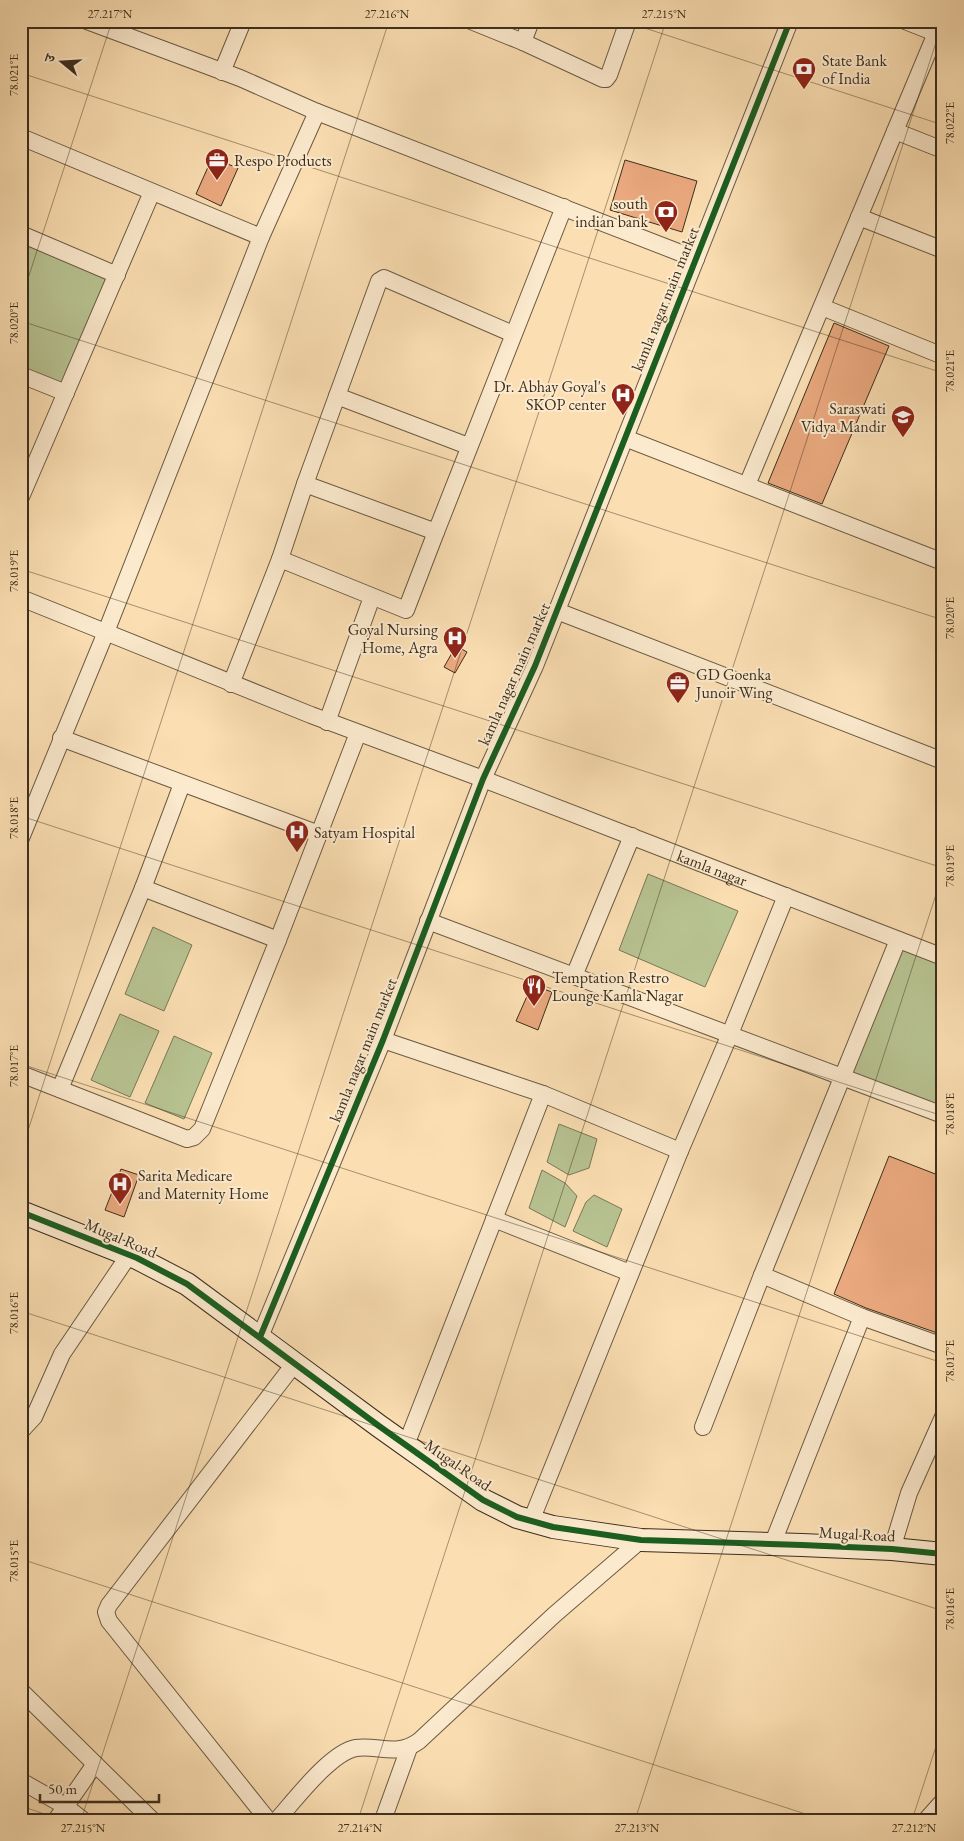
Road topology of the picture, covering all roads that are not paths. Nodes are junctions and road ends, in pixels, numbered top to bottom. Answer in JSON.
{"nodes":[{"id":1,"x":87,"y":21,"type":"edge"},
{"id":2,"x":243,"y":21,"type":"edge"},
{"id":3,"x":470,"y":21,"type":"edge"},
{"id":4,"x":531,"y":21,"type":"edge"},
{"id":5,"x":628,"y":21,"type":"edge"},
{"id":6,"x":790,"y":21,"type":"edge"},
{"id":7,"x":905,"y":21,"type":"edge"},
{"id":8,"x":939,"y":34,"type":"edge"},
{"id":9,"x":523,"y":42,"type":"junction"},
{"id":10,"x":222,"y":72,"type":"junction"},
{"id":11,"x":318,"y":112,"type":"junction"},
{"id":12,"x":895,"y":130,"type":"junction"},
{"id":13,"x":21,"y":137,"type":"edge"},
{"id":14,"x":943,"y":150,"type":"edge"},
{"id":15,"x":152,"y":192,"type":"junction"},
{"id":16,"x":564,"y":207,"type":"junction"},
{"id":17,"x":859,"y":217,"type":"junction"},
{"id":18,"x":21,"y":234,"type":"edge"},
{"id":19,"x":261,"y":237,"type":"junction"},
{"id":20,"x":943,"y":250,"type":"edge"},
{"id":21,"x":696,"y":259,"type":"junction"},
{"id":22,"x":117,"y":275,"type":"junction"},
{"id":23,"x":822,"y":307,"type":"junction"},
{"id":24,"x":513,"y":334,"type":"junction"},
{"id":25,"x":943,"y":356,"type":"edge"},
{"id":26,"x":21,"y":374,"type":"edge"},
{"id":27,"x":66,"y":393,"type":"junction"},
{"id":28,"x":337,"y":396,"type":"junction"},
{"id":29,"x":625,"y":438,"type":"junction"},
{"id":30,"x":468,"y":446,"type":"junction"},
{"id":31,"x":27,"y":470,"type":"edge"},
{"id":32,"x":305,"y":484,"type":"junction"},
{"id":33,"x":747,"y":485,"type":"junction"},
{"id":34,"x":21,"y":497,"type":"edge"},
{"id":35,"x":436,"y":532,"type":"junction"},
{"id":36,"x":280,"y":559,"type":"junction"},
{"id":37,"x":943,"y":562,"type":"edge"},
{"id":38,"x":372,"y":596,"type":"junction"},
{"id":39,"x":21,"y":598,"type":"edge"},
{"id":40,"x":557,"y":611,"type":"junction"},
{"id":41,"x":106,"y":632,"type":"junction"},
{"id":42,"x":231,"y":684,"type":"junction"},
{"id":43,"x":327,"y":722,"type":"junction"},
{"id":44,"x":358,"y":733,"type":"junction"},
{"id":45,"x":62,"y":738,"type":"junction"},
{"id":46,"x":943,"y":762,"type":"edge"},
{"id":47,"x":483,"y":779,"type":"junction"},
{"id":48,"x":182,"y":784,"type":"junction"},
{"id":49,"x":319,"y":834,"type":"junction"},
{"id":50,"x":632,"y":836,"type":"junction"},
{"id":51,"x":21,"y":838,"type":"edge"},
{"id":52,"x":143,"y":888,"type":"junction"},
{"id":53,"x":786,"y":896,"type":"junction"},
{"id":54,"x":428,"y":921,"type":"junction"},
{"id":55,"x":278,"y":940,"type":"junction"},
{"id":56,"x":898,"y":940,"type":"junction"},
{"id":57,"x":943,"y":957,"type":"edge"},
{"id":58,"x":574,"y":976,"type":"junction"},
{"id":59,"x":730,"y":1034,"type":"junction"},
{"id":60,"x":383,"y":1040,"type":"junction"},
{"id":61,"x":21,"y":1074,"type":"edge"},
{"id":62,"x":843,"y":1076,"type":"junction"},
{"id":63,"x":60,"y":1089,"type":"junction"},
{"id":64,"x":543,"y":1094,"type":"junction"},
{"id":65,"x":943,"y":1115,"type":"edge"},
{"id":66,"x":680,"y":1151,"type":"junction"},
{"id":67,"x":21,"y":1212,"type":"edge"},
{"id":68,"x":494,"y":1219,"type":"junction"},
{"id":69,"x":129,"y":1255,"type":"junction"},
{"id":70,"x":630,"y":1273,"type":"junction"},
{"id":71,"x":762,"y":1275,"type":"junction"},
{"id":72,"x":862,"y":1317,"type":"junction"},
{"id":73,"x":260,"y":1337,"type":"junction"},
{"id":74,"x":943,"y":1346,"type":"edge"},
{"id":75,"x":295,"y":1363,"type":"junction"},
{"id":76,"x":943,"y":1417,"type":"edge"},
{"id":77,"x":703,"y":1427,"type":"dead end"},
{"id":78,"x":21,"y":1431,"type":"edge"},
{"id":79,"x":406,"y":1445,"type":"junction"},
{"id":80,"x":531,"y":1521,"type":"junction"},
{"id":81,"x":641,"y":1540,"type":"junction"},
{"id":82,"x":772,"y":1545,"type":"junction"},
{"id":83,"x":892,"y":1549,"type":"junction"},
{"id":84,"x":943,"y":1554,"type":"edge"},
{"id":85,"x":21,"y":1691,"type":"edge"},
{"id":86,"x":409,"y":1748,"type":"junction"},
{"id":87,"x":95,"y":1764,"type":"junction"},
{"id":88,"x":21,"y":1781,"type":"edge"},
{"id":89,"x":943,"y":1801,"type":"edge"},
{"id":90,"x":60,"y":1813,"type":"edge"},
{"id":91,"x":83,"y":1820,"type":"edge"},
{"id":92,"x":152,"y":1820,"type":"edge"},
{"id":93,"x":268,"y":1820,"type":"edge"},
{"id":94,"x":277,"y":1820,"type":"edge"},
{"id":95,"x":383,"y":1820,"type":"edge"},
{"id":96,"x":926,"y":1820,"type":"edge"}],
"edges":[{"from":1,"to":10,"type":"street"},
{"from":2,"to":10,"type":"street"},
{"from":3,"to":9,"type":"street"},
{"from":4,"to":9,"type":"street"},
{"from":5,"to":9,"type":"street"},
{"from":6,"to":21,"type":"street","name":"kamla nagar main market"},
{"from":7,"to":8,"type":"street"},
{"from":8,"to":12,"type":"street"},
{"from":10,"to":11,"type":"street"},
{"from":11,"to":16,"type":"street"},
{"from":11,"to":19,"type":"street"},
{"from":12,"to":14,"type":"street"},
{"from":12,"to":17,"type":"street"},
{"from":13,"to":15,"type":"street"},
{"from":15,"to":19,"type":"street"},
{"from":15,"to":22,"type":"street"},
{"from":16,"to":21,"type":"street"},
{"from":16,"to":24,"type":"street"},
{"from":17,"to":20,"type":"street"},
{"from":17,"to":23,"type":"street"},
{"from":18,"to":22,"type":"street"},
{"from":19,"to":41,"type":"street"},
{"from":21,"to":29,"type":"street","name":"kamla nagar main market"},
{"from":22,"to":27,"type":"street"},
{"from":23,"to":25,"type":"street"},
{"from":23,"to":33,"type":"street"},
{"from":24,"to":28,"type":"street"},
{"from":24,"to":30,"type":"street"},
{"from":26,"to":27,"type":"street"},
{"from":27,"to":31,"type":"street"},
{"from":28,"to":30,"type":"street"},
{"from":28,"to":32,"type":"street"},
{"from":29,"to":33,"type":"street"},
{"from":29,"to":40,"type":"street","name":"kamla nagar main market"},
{"from":30,"to":35,"type":"street"},
{"from":31,"to":34,"type":"street"},
{"from":32,"to":35,"type":"street"},
{"from":32,"to":36,"type":"street"},
{"from":33,"to":37,"type":"street"},
{"from":35,"to":38,"type":"street"},
{"from":36,"to":38,"type":"street"},
{"from":36,"to":42,"type":"street"},
{"from":38,"to":43,"type":"street"},
{"from":39,"to":41,"type":"street"},
{"from":40,"to":46,"type":"street"},
{"from":40,"to":47,"type":"street","name":"kamla nagar main market"},
{"from":41,"to":42,"type":"street","name":"kamla nagar"},
{"from":41,"to":45,"type":"street"},
{"from":42,"to":43,"type":"street","name":"kamla nagar"},
{"from":43,"to":44,"type":"street","name":"kamla nagar"},
{"from":44,"to":47,"type":"street","name":"kamla nagar"},
{"from":44,"to":49,"type":"street"},
{"from":45,"to":48,"type":"street"},
{"from":45,"to":51,"type":"street"},
{"from":47,"to":50,"type":"street","name":"kamla nagar"},
{"from":47,"to":54,"type":"street","name":"kamla nagar main market"},
{"from":48,"to":49,"type":"street"},
{"from":48,"to":52,"type":"street"},
{"from":49,"to":55,"type":"street"},
{"from":50,"to":53,"type":"street","name":"kamla nagar"},
{"from":50,"to":58,"type":"street"},
{"from":52,"to":55,"type":"street"},
{"from":52,"to":63,"type":"street"},
{"from":53,"to":56,"type":"street","name":"kamla nagar"},
{"from":53,"to":59,"type":"street"},
{"from":54,"to":58,"type":"street"},
{"from":54,"to":60,"type":"street","name":"kamla nagar main market"},
{"from":55,"to":63,"type":"street"},
{"from":56,"to":57,"type":"street","name":"kamla nagar"},
{"from":56,"to":62,"type":"street"},
{"from":58,"to":59,"type":"street"},
{"from":59,"to":62,"type":"street"},
{"from":59,"to":66,"type":"street"},
{"from":60,"to":64,"type":"street"},
{"from":60,"to":73,"type":"street","name":"kamla nagar main market"},
{"from":61,"to":63,"type":"street"},
{"from":62,"to":65,"type":"street"},
{"from":62,"to":71,"type":"street"},
{"from":64,"to":66,"type":"street"},
{"from":64,"to":68,"type":"street"},
{"from":66,"to":70,"type":"street"},
{"from":67,"to":69,"type":"street","name":"Mugal Road"},
{"from":68,"to":70,"type":"street"},
{"from":68,"to":79,"type":"street"},
{"from":69,"to":73,"type":"street","name":"Mugal Road"},
{"from":69,"to":78,"type":"street"},
{"from":70,"to":80,"type":"street"},
{"from":71,"to":72,"type":"street"},
{"from":71,"to":77,"type":"street"},
{"from":72,"to":74,"type":"street"},
{"from":72,"to":82,"type":"street"},
{"from":73,"to":75,"type":"street","name":"Mugal Road"},
{"from":75,"to":79,"type":"street","name":"Mugal Road"},
{"from":75,"to":93,"type":"street"},
{"from":76,"to":83,"type":"street"},
{"from":79,"to":80,"type":"street","name":"Mugal Road"},
{"from":80,"to":81,"type":"street","name":"Mugal Road"},
{"from":81,"to":82,"type":"street","name":"Mugal Road"},
{"from":81,"to":86,"type":"street"},
{"from":82,"to":83,"type":"street","name":"Mugal Road"},
{"from":83,"to":84,"type":"street","name":"Mugal Road"},
{"from":85,"to":87,"type":"street"},
{"from":86,"to":94,"type":"street"},
{"from":86,"to":95,"type":"street"},
{"from":87,"to":90,"type":"street"},
{"from":87,"to":92,"type":"street"},
{"from":88,"to":90,"type":"street"},
{"from":89,"to":96,"type":"street"},
{"from":90,"to":91,"type":"street"}]}
